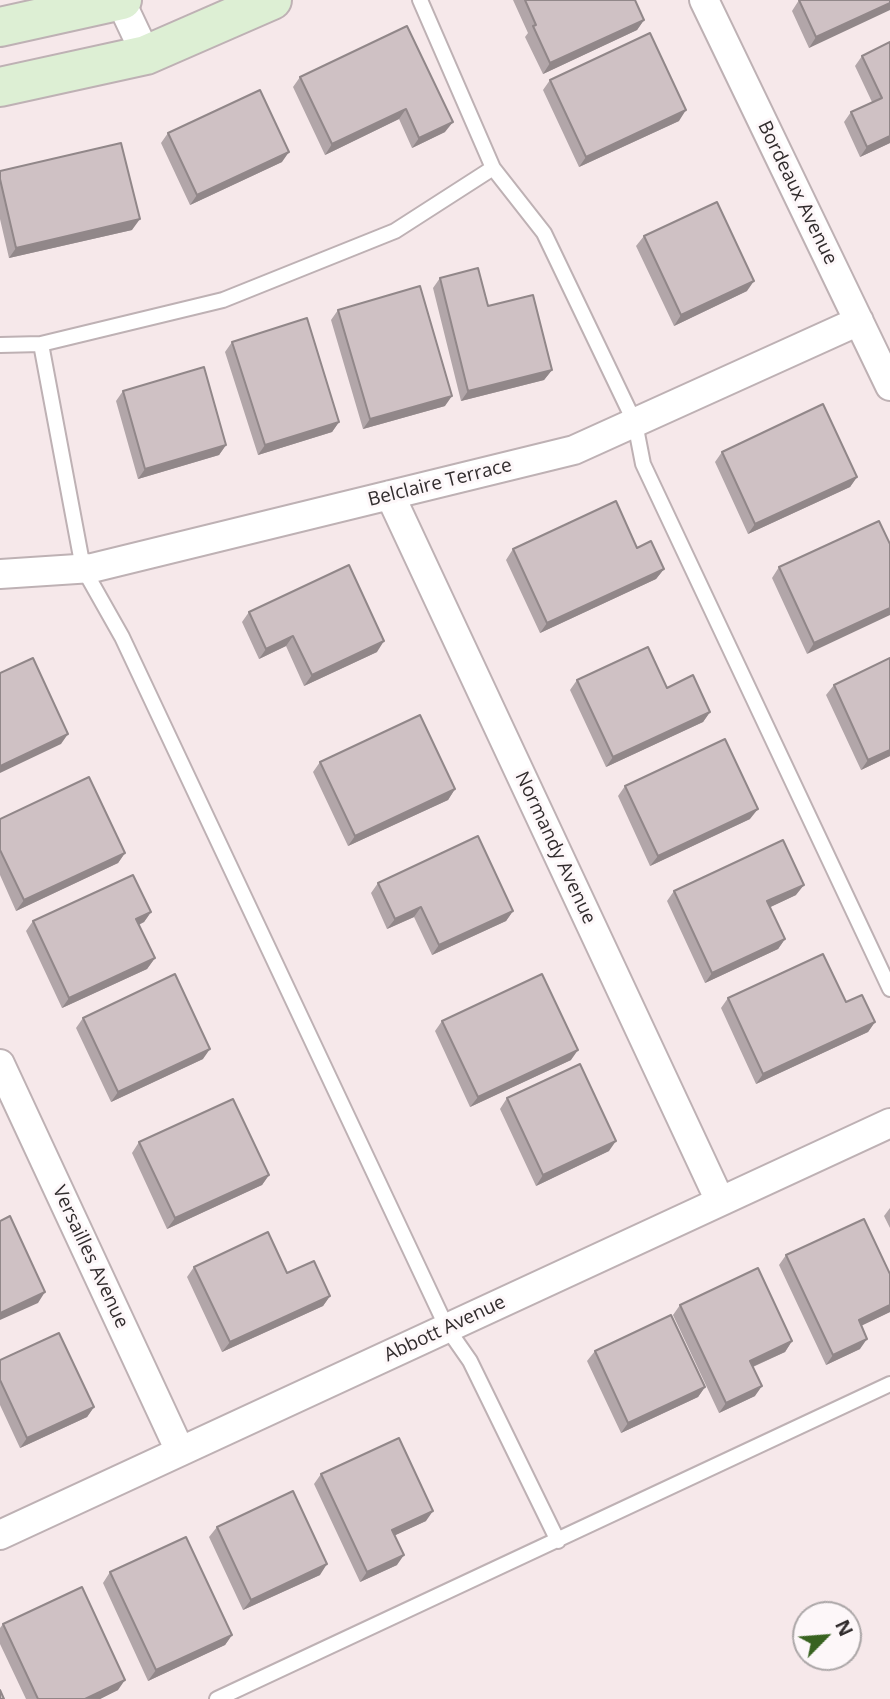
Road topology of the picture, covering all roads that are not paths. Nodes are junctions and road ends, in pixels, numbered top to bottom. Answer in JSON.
{"nodes":[{"id":1,"x":121,"y":0,"type":"edge"},
{"id":2,"x":272,"y":0,"type":"edge"},
{"id":3,"x":420,"y":0,"type":"edge"},
{"id":4,"x":704,"y":0,"type":"edge"},
{"id":5,"x":0,"y":27,"type":"edge"},
{"id":6,"x":146,"y":55,"type":"junction"},
{"id":7,"x":0,"y":87,"type":"edge"},
{"id":8,"x":493,"y":168,"type":"junction"},
{"id":9,"x":859,"y":321,"type":"junction"},
{"id":10,"x":41,"y":344,"type":"junction"},
{"id":11,"x":0,"y":345,"type":"edge"},
{"id":12,"x":890,"y":386,"type":"edge"},
{"id":13,"x":635,"y":423,"type":"junction"},
{"id":14,"x":390,"y":495,"type":"junction"},
{"id":15,"x":83,"y":568,"type":"junction"},
{"id":16,"x":0,"y":574,"type":"edge"},
{"id":17,"x":890,"y":989,"type":"edge"},
{"id":18,"x":0,"y":1064,"type":"edge"},
{"id":19,"x":890,"y":1123,"type":"edge"},
{"id":20,"x":720,"y":1202,"type":"junction"},
{"id":21,"x":447,"y":1328,"type":"junction"},
{"id":22,"x":890,"y":1384,"type":"edge"},
{"id":23,"x":180,"y":1451,"type":"junction"},
{"id":24,"x":0,"y":1535,"type":"edge"},
{"id":25,"x":558,"y":1541,"type":"junction"},
{"id":26,"x":217,"y":1699,"type":"edge"}],
"edges":[{"from":1,"to":5,"type":"street"},
{"from":1,"to":6,"type":"street"},
{"from":2,"to":6,"type":"street"},
{"from":3,"to":8,"type":"lane"},
{"from":4,"to":9,"type":"street","name":"Bordeaux Avenue"},
{"from":6,"to":7,"type":"street"},
{"from":8,"to":10,"type":"lane"},
{"from":8,"to":13,"type":"lane"},
{"from":9,"to":12,"type":"street","name":"Bordeaux Avenue"},
{"from":9,"to":13,"type":"street","name":"Belclaire Terrace"},
{"from":10,"to":11,"type":"lane"},
{"from":10,"to":15,"type":"lane"},
{"from":13,"to":14,"type":"street","name":"Belclaire Terrace"},
{"from":13,"to":17,"type":"lane"},
{"from":14,"to":15,"type":"street","name":"Belclaire Terrace"},
{"from":14,"to":20,"type":"street","name":"Normandy Avenue"},
{"from":15,"to":16,"type":"street","name":"Belclaire Terrace"},
{"from":15,"to":21,"type":"lane"},
{"from":18,"to":23,"type":"street","name":"Versailles Avenue"},
{"from":19,"to":20,"type":"street","name":"Abbott Avenue"},
{"from":20,"to":21,"type":"street","name":"Abbott Avenue"},
{"from":21,"to":23,"type":"street","name":"Abbott Avenue"},
{"from":21,"to":25,"type":"lane"},
{"from":22,"to":25,"type":"lane"},
{"from":23,"to":24,"type":"street","name":"Abbott Avenue"},
{"from":25,"to":26,"type":"lane"}]}
